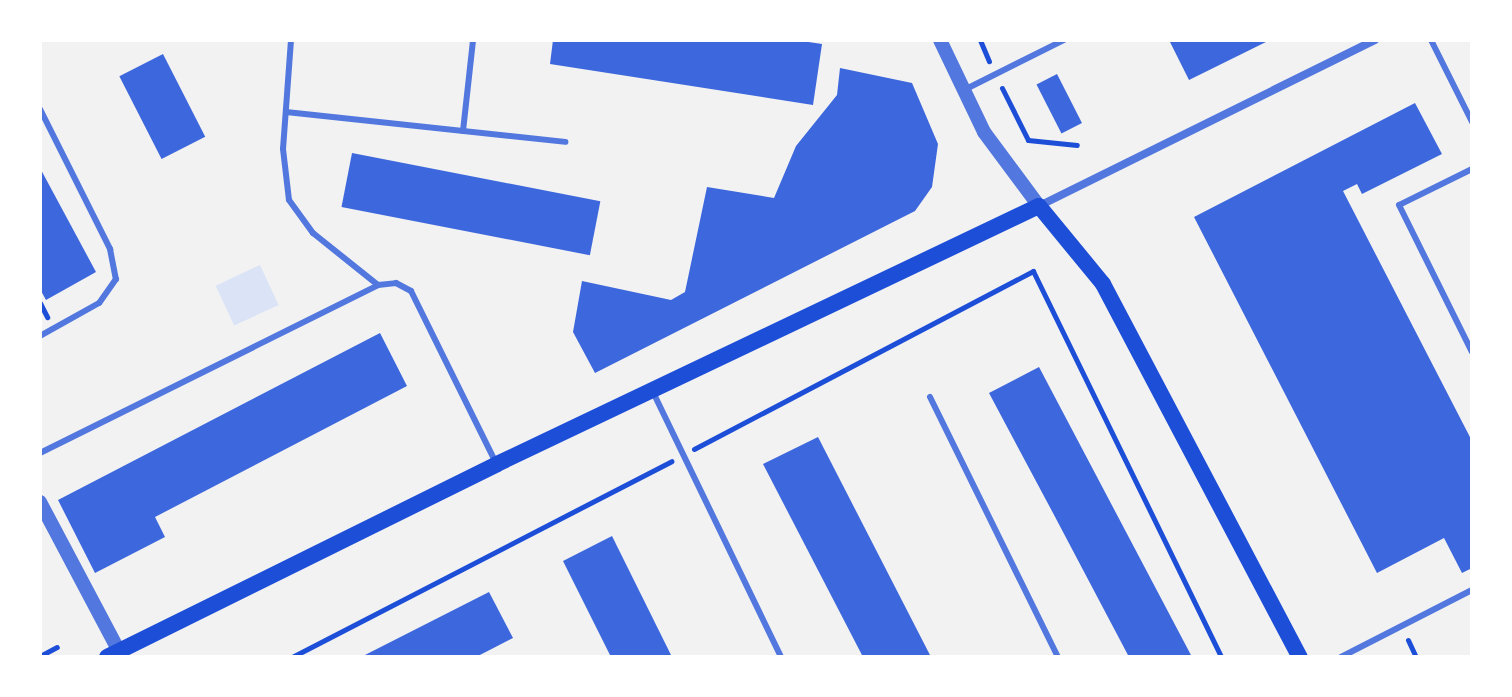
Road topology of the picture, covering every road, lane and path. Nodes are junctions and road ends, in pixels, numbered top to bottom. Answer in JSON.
{"nodes":[{"id":1,"x":291,"y":40,"type":"edge"},
{"id":2,"x":473,"y":40,"type":"edge"},
{"id":3,"x":940,"y":40,"type":"edge"},
{"id":4,"x":1064,"y":40,"type":"edge"},
{"id":5,"x":1375,"y":40,"type":"edge"},
{"id":6,"x":1431,"y":40,"type":"edge"},
{"id":7,"x":964,"y":90,"type":"junction"},
{"id":8,"x":40,"y":109,"type":"edge"},
{"id":9,"x":286,"y":112,"type":"junction"},
{"id":10,"x":1472,"y":122,"type":"edge"},
{"id":11,"x":463,"y":131,"type":"junction"},
{"id":12,"x":1028,"y":140,"type":"dead end"},
{"id":13,"x":565,"y":142,"type":"dead end"},
{"id":14,"x":1077,"y":145,"type":"dead end"},
{"id":15,"x":1472,"y":169,"type":"edge"},
{"id":16,"x":1039,"y":206,"type":"junction"},
{"id":17,"x":378,"y":285,"type":"junction"},
{"id":18,"x":40,"y":336,"type":"edge"},
{"id":19,"x":1472,"y":352,"type":"edge"},
{"id":20,"x":652,"y":390,"type":"junction"},
{"id":21,"x":930,"y":397,"type":"dead end"},
{"id":22,"x":40,"y":453,"type":"edge"},
{"id":23,"x":682,"y":455,"type":"junction"},
{"id":24,"x":497,"y":464,"type":"junction"},
{"id":25,"x":40,"y":502,"type":"edge"},
{"id":26,"x":1472,"y":590,"type":"edge"},
{"id":27,"x":57,"y":647,"type":"dead end"},
{"id":28,"x":117,"y":655,"type":"edge"},
{"id":29,"x":40,"y":656,"type":"edge"},
{"id":30,"x":292,"y":657,"type":"edge"},
{"id":31,"x":781,"y":657,"type":"edge"},
{"id":32,"x":1058,"y":657,"type":"edge"},
{"id":33,"x":1221,"y":657,"type":"edge"},
{"id":34,"x":1300,"y":657,"type":"edge"},
{"id":35,"x":1341,"y":657,"type":"edge"}],
"edges":[{"from":1,"to":9,"type":"lane"},
{"from":2,"to":11,"type":"lane"},
{"from":3,"to":7,"type":"street"},
{"from":4,"to":7,"type":"lane"},
{"from":5,"to":16,"type":"street"},
{"from":6,"to":10,"type":"lane"},
{"from":7,"to":16,"type":"street"},
{"from":8,"to":18,"type":"lane"},
{"from":9,"to":11,"type":"lane"},
{"from":9,"to":17,"type":"lane"},
{"from":11,"to":13,"type":"lane"},
{"from":12,"to":14,"type":"path"},
{"from":15,"to":19,"type":"lane"},
{"from":16,"to":20,"type":"main road"},
{"from":16,"to":34,"type":"main road"},
{"from":17,"to":22,"type":"lane"},
{"from":17,"to":24,"type":"lane"},
{"from":20,"to":23,"type":"lane"},
{"from":20,"to":24,"type":"main road"},
{"from":21,"to":32,"type":"lane"},
{"from":23,"to":30,"type":"path"},
{"from":23,"to":31,"type":"lane"},
{"from":23,"to":33,"type":"path"},
{"from":24,"to":28,"type":"main road"},
{"from":25,"to":28,"type":"street"},
{"from":26,"to":35,"type":"lane"},
{"from":27,"to":29,"type":"path"}]}
